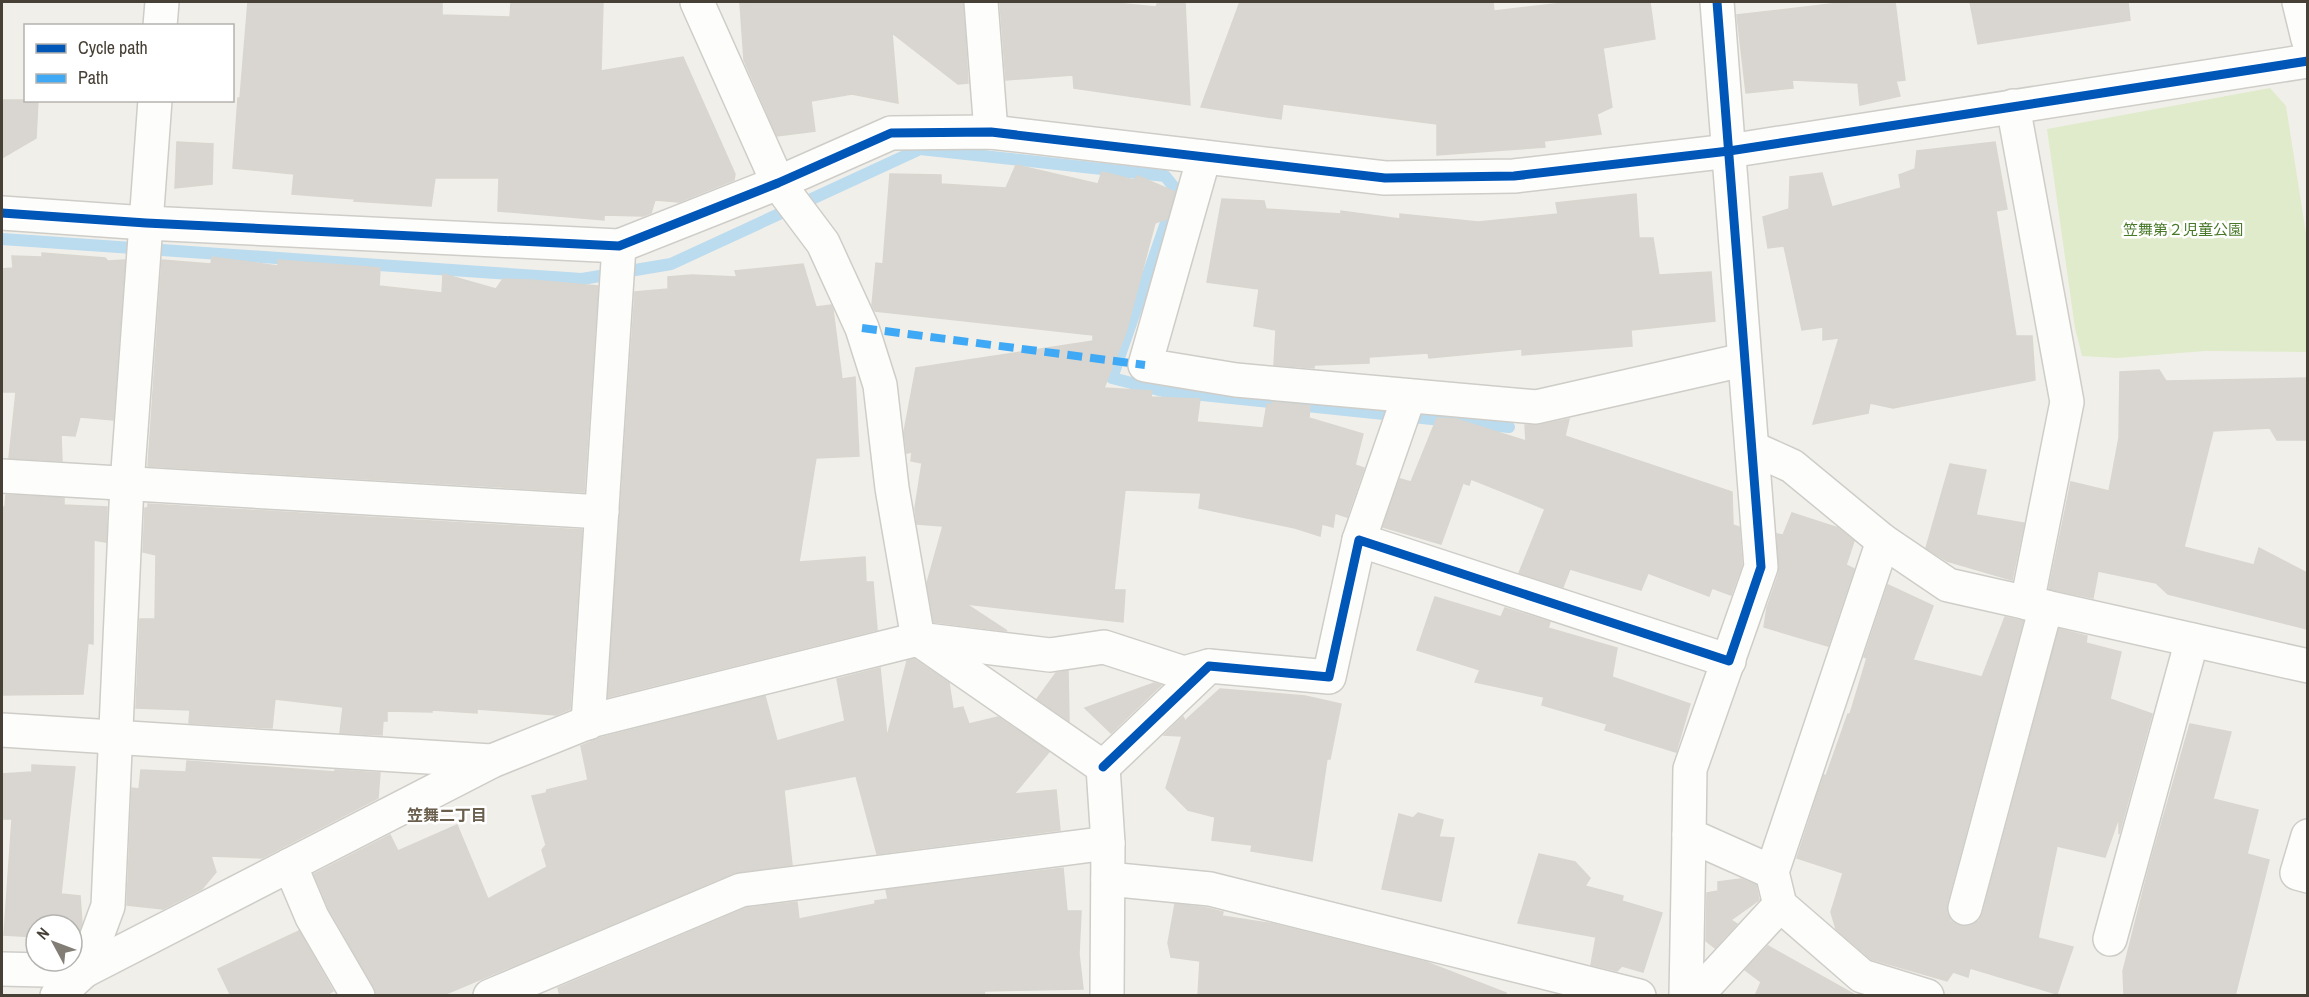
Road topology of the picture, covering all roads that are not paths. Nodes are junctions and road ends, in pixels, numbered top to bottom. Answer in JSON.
{"nodes":[{"id":1,"x":162,"y":2,"type":"edge"},
{"id":2,"x":697,"y":2,"type":"edge"},
{"id":3,"x":981,"y":2,"type":"edge"},
{"id":4,"x":1717,"y":2,"type":"edge"},
{"id":5,"x":2299,"y":2,"type":"edge"},
{"id":6,"x":160,"y":24,"type":"edge"},
{"id":7,"x":2307,"y":39,"type":"edge"},
{"id":8,"x":2307,"y":61,"type":"edge"},
{"id":9,"x":155,"y":102,"type":"edge"},
{"id":10,"x":2013,"y":106,"type":"junction"},
{"id":11,"x":991,"y":132,"type":"junction"},
{"id":12,"x":1729,"y":151,"type":"junction"},
{"id":13,"x":1204,"y":157,"type":"junction"},
{"id":14,"x":778,"y":183,"type":"junction"},
{"id":15,"x":2,"y":213,"type":"edge"},
{"id":16,"x":146,"y":223,"type":"junction"},
{"id":17,"x":619,"y":246,"type":"junction"},
{"id":18,"x":1743,"y":360,"type":"junction"},
{"id":19,"x":1409,"y":396,"type":"junction"},
{"id":20,"x":1752,"y":448,"type":"junction"},
{"id":21,"x":2,"y":476,"type":"edge"},
{"id":22,"x":127,"y":484,"type":"junction"},
{"id":23,"x":602,"y":512,"type":"junction"},
{"id":24,"x":1359,"y":540,"type":"junction"},
{"id":25,"x":1882,"y":542,"type":"junction"},
{"id":26,"x":2036,"y":605,"type":"junction"},
{"id":27,"x":918,"y":639,"type":"junction"},
{"id":28,"x":2192,"y":640,"type":"junction"},
{"id":29,"x":1729,"y":661,"type":"junction"},
{"id":30,"x":1209,"y":666,"type":"junction"},
{"id":31,"x":2307,"y":666,"type":"edge"},
{"id":32,"x":588,"y":723,"type":"junction"},
{"id":33,"x":2,"y":730,"type":"edge"},
{"id":34,"x":116,"y":736,"type":"junction"},
{"id":35,"x":492,"y":761,"type":"junction"},
{"id":36,"x":1103,"y":766,"type":"junction"},
{"id":37,"x":1689,"y":835,"type":"junction"},
{"id":38,"x":2307,"y":836,"type":"edge"},
{"id":39,"x":1108,"y":843,"type":"junction"},
{"id":40,"x":290,"y":865,"type":"junction"},
{"id":41,"x":1772,"y":872,"type":"junction"},
{"id":42,"x":2307,"y":876,"type":"edge"},
{"id":43,"x":1108,"y":879,"type":"junction"},
{"id":44,"x":1780,"y":905,"type":"junction"},
{"id":45,"x":1965,"y":908,"type":"dead end"},
{"id":46,"x":2110,"y":939,"type":"dead end"},
{"id":47,"x":2,"y":969,"type":"edge"},
{"id":48,"x":24,"y":970,"type":"edge"},
{"id":49,"x":84,"y":971,"type":"joint"},
{"id":50,"x":82,"y":973,"type":"edge"},
{"id":51,"x":57,"y":996,"type":"edge"},
{"id":52,"x":358,"y":996,"type":"edge"},
{"id":53,"x":490,"y":996,"type":"edge"},
{"id":54,"x":1107,"y":996,"type":"edge"},
{"id":55,"x":1639,"y":996,"type":"edge"},
{"id":56,"x":1686,"y":996,"type":"edge"},
{"id":57,"x":1696,"y":996,"type":"edge"},
{"id":58,"x":1927,"y":996,"type":"edge"}],
"edges":[{"from":1,"to":6,"type":"street"},
{"from":2,"to":14,"type":"street"},
{"from":3,"to":11,"type":"street"},
{"from":4,"to":12,"type":"street"},
{"from":5,"to":7,"type":"street"},
{"from":8,"to":10,"type":"street"},
{"from":9,"to":16,"type":"street"},
{"from":10,"to":12,"type":"street"},
{"from":10,"to":26,"type":"street"},
{"from":11,"to":13,"type":"street"},
{"from":11,"to":14,"type":"street"},
{"from":12,"to":13,"type":"street"},
{"from":12,"to":18,"type":"street"},
{"from":13,"to":19,"type":"street"},
{"from":14,"to":17,"type":"street"},
{"from":14,"to":27,"type":"street"},
{"from":15,"to":16,"type":"street"},
{"from":16,"to":17,"type":"street"},
{"from":16,"to":22,"type":"street"},
{"from":17,"to":23,"type":"street"},
{"from":18,"to":19,"type":"street"},
{"from":18,"to":20,"type":"street"},
{"from":19,"to":24,"type":"street"},
{"from":20,"to":25,"type":"street"},
{"from":20,"to":29,"type":"street"},
{"from":21,"to":22,"type":"street"},
{"from":22,"to":23,"type":"street"},
{"from":22,"to":34,"type":"street"},
{"from":23,"to":32,"type":"street"},
{"from":24,"to":29,"type":"street"},
{"from":24,"to":30,"type":"street"},
{"from":25,"to":26,"type":"street"},
{"from":25,"to":41,"type":"street"},
{"from":26,"to":28,"type":"street"},
{"from":26,"to":45,"type":"street"},
{"from":27,"to":30,"type":"street"},
{"from":27,"to":32,"type":"street"},
{"from":27,"to":36,"type":"street"},
{"from":28,"to":31,"type":"street"},
{"from":28,"to":46,"type":"street"},
{"from":29,"to":37,"type":"street"},
{"from":30,"to":36,"type":"street"},
{"from":32,"to":35,"type":"street"},
{"from":33,"to":34,"type":"street"},
{"from":34,"to":35,"type":"street"},
{"from":34,"to":49,"type":"street"},
{"from":35,"to":40,"type":"street"},
{"from":36,"to":39,"type":"street"},
{"from":37,"to":41,"type":"street"},
{"from":37,"to":56,"type":"street"},
{"from":38,"to":42,"type":"street"},
{"from":39,"to":43,"type":"street"},
{"from":39,"to":53,"type":"street"},
{"from":40,"to":49,"type":"street"},
{"from":40,"to":52,"type":"street"},
{"from":41,"to":44,"type":"street"},
{"from":43,"to":54,"type":"street"},
{"from":43,"to":55,"type":"street"},
{"from":44,"to":57,"type":"street"},
{"from":44,"to":58,"type":"street"},
{"from":47,"to":48,"type":"street"},
{"from":50,"to":51,"type":"street"}]}
